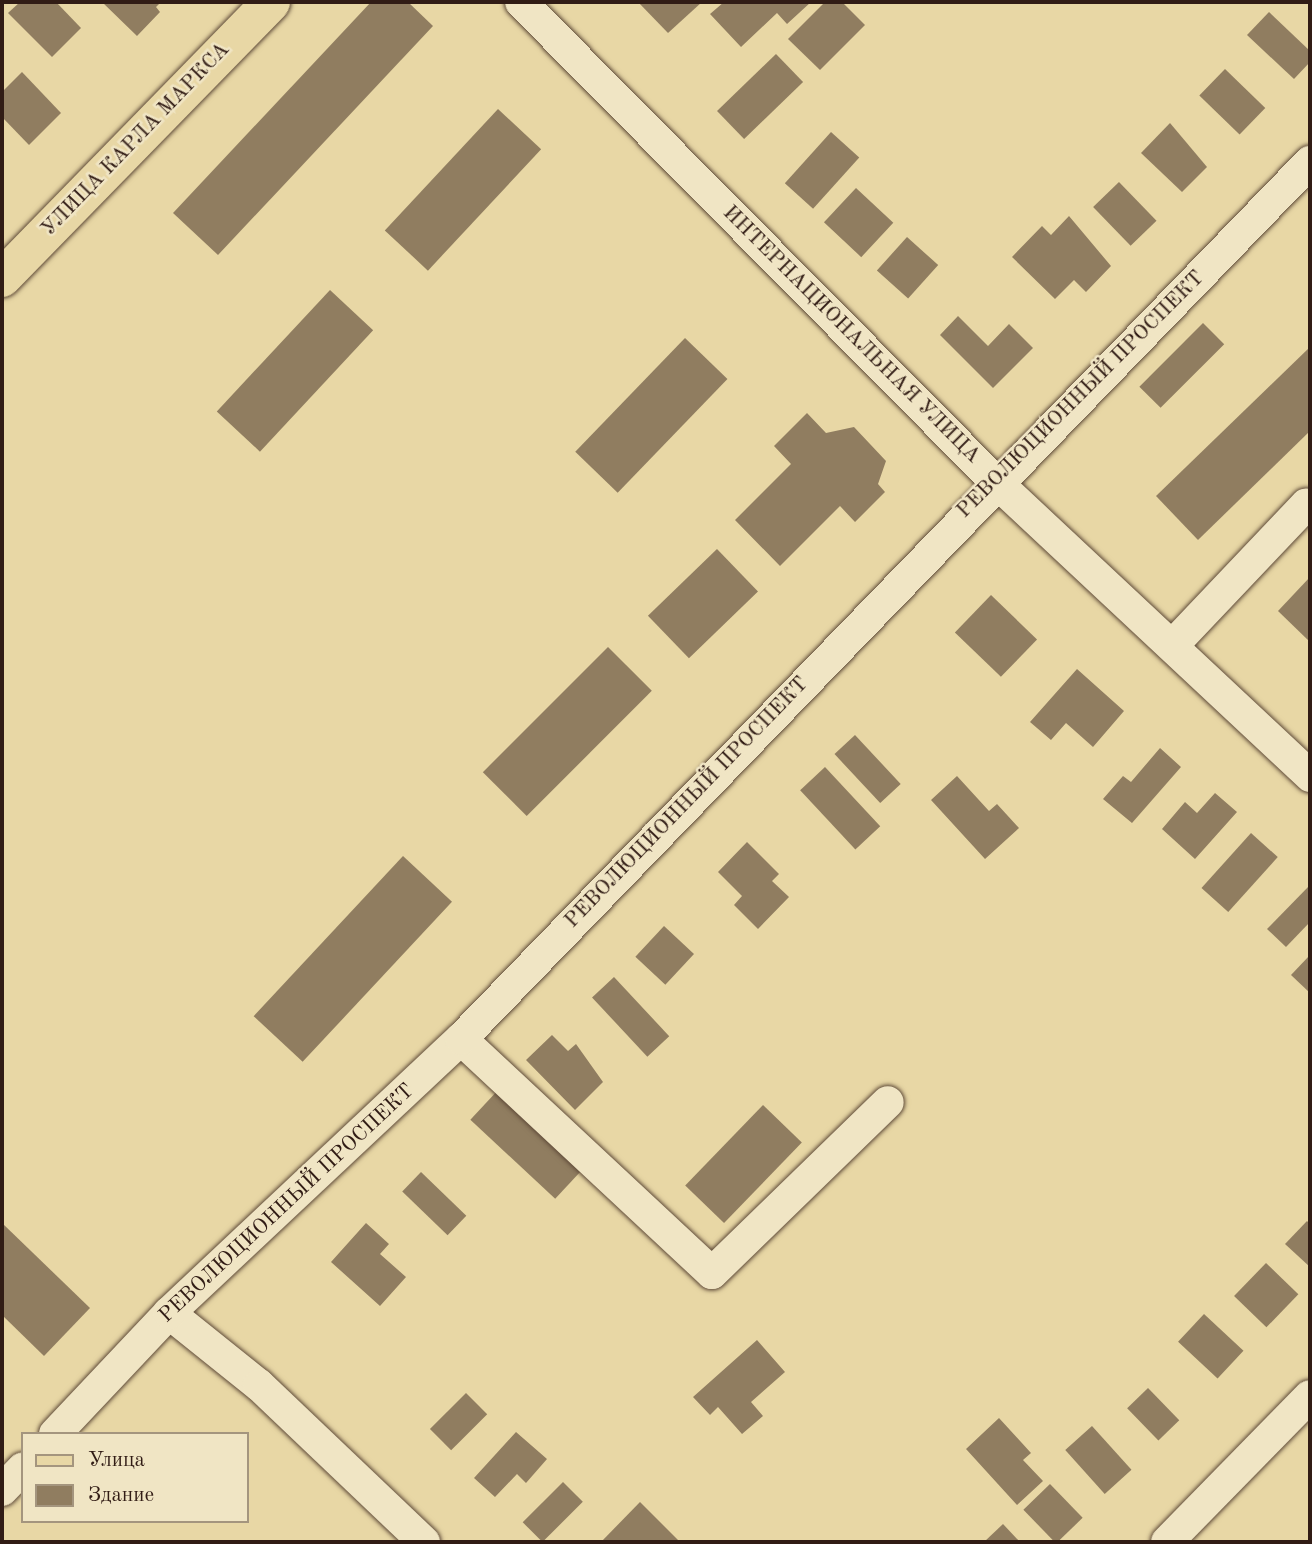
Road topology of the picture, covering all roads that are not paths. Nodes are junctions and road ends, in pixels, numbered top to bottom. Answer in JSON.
{"nodes":[{"id":1,"x":271,"y":2,"type":"edge"},
{"id":2,"x":521,"y":2,"type":"edge"},
{"id":3,"x":1310,"y":162,"type":"edge"},
{"id":4,"x":2,"y":278,"type":"edge"},
{"id":5,"x":995,"y":481,"type":"junction"},
{"id":6,"x":1309,"y":505,"type":"edge"},
{"id":7,"x":1172,"y":646,"type":"junction"},
{"id":8,"x":1310,"y":776,"type":"edge"},
{"id":9,"x":461,"y":1039,"type":"junction"},
{"id":10,"x":888,"y":1102,"type":"dead end"},
{"id":11,"x":169,"y":1313,"type":"junction"},
{"id":12,"x":1310,"y":1396,"type":"edge"},
{"id":13,"x":57,"y":1432,"type":"edge"},
{"id":14,"x":21,"y":1470,"type":"edge"},
{"id":15,"x":2,"y":1490,"type":"edge"},
{"id":16,"x":424,"y":1542,"type":"edge"},
{"id":17,"x":1167,"y":1542,"type":"edge"}],
"edges":[{"from":1,"to":4,"type":"main road","name":"УЛИЦА КАРЛА МАРКСА"},
{"from":2,"to":5,"type":"street","name":"ИНТЕРНАЦИОНАЛЬНАЯ УЛИЦА"},
{"from":3,"to":5,"type":"street","name":"РЕВОЛЮЦИОННЫЙ ПРОСПЕКТ"},
{"from":5,"to":7,"type":"street","name":"ИНТЕРНАЦИОНАЛЬНАЯ УЛИЦА"},
{"from":5,"to":9,"type":"street","name":"РЕВОЛЮЦИОННЫЙ ПРОСПЕКТ"},
{"from":6,"to":7,"type":"street"},
{"from":7,"to":8,"type":"street","name":"ИНТЕРНАЦИОНАЛЬНАЯ УЛИЦА"},
{"from":9,"to":10,"type":"street"},
{"from":9,"to":11,"type":"street","name":"РЕВОЛЮЦИОННЫЙ ПРОСПЕКТ"},
{"from":11,"to":13,"type":"street","name":"РЕВОЛЮЦИОННЫЙ ПРОСПЕКТ"},
{"from":11,"to":16,"type":"street"},
{"from":12,"to":17,"type":"street"},
{"from":14,"to":15,"type":"street"}]}
